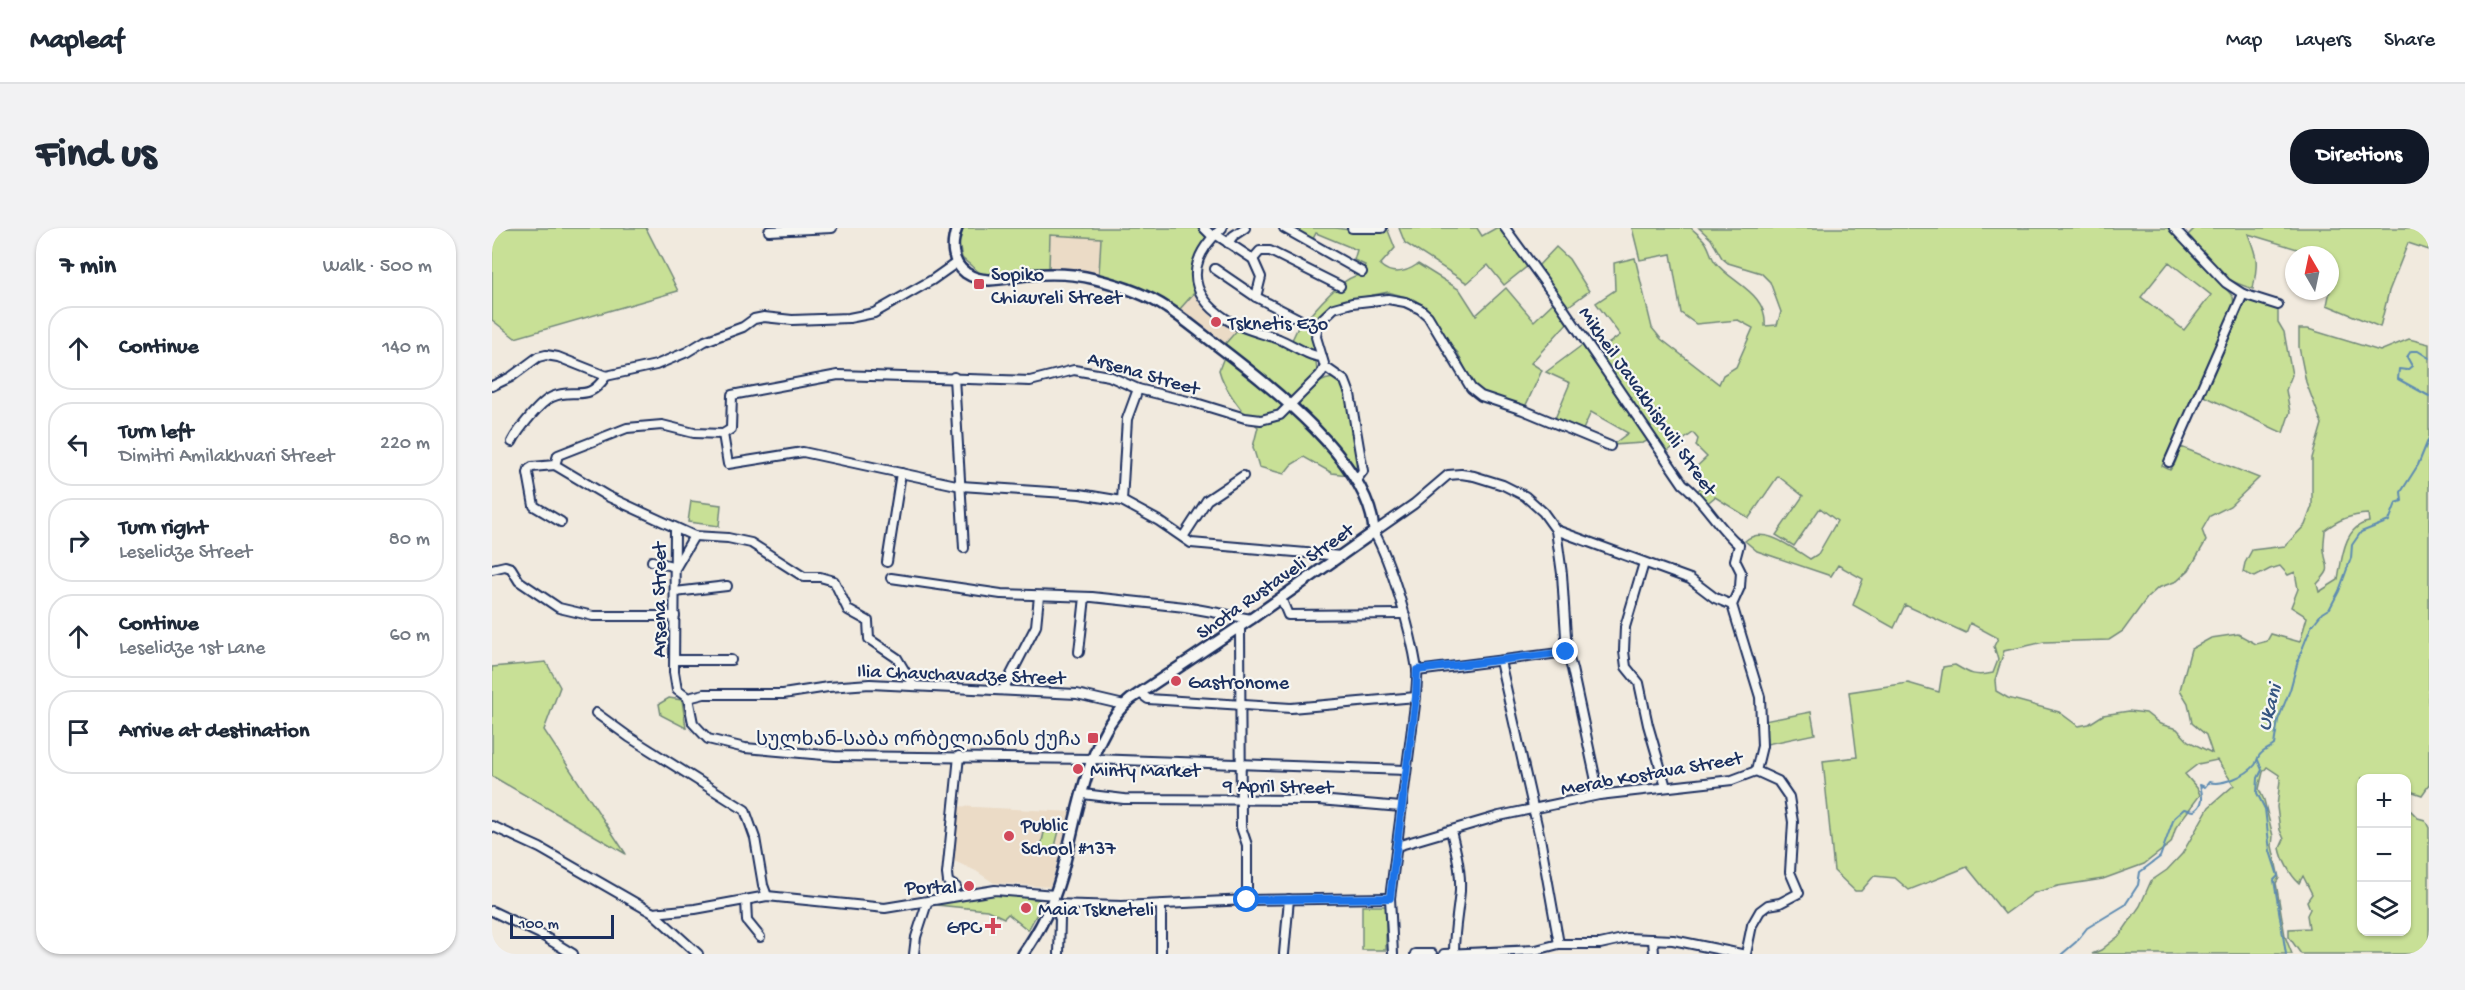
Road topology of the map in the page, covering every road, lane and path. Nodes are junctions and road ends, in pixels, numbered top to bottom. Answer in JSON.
{"nodes":[{"id":1,"x":826,"y":228,"type":"edge"},
{"id":2,"x":832,"y":228,"type":"edge"},
{"id":3,"x":957,"y":228,"type":"edge"},
{"id":4,"x":1204,"y":228,"type":"edge"},
{"id":5,"x":1222,"y":228,"type":"edge"},
{"id":6,"x":1245,"y":228,"type":"edge"},
{"id":7,"x":1284,"y":228,"type":"edge"},
{"id":8,"x":1352,"y":228,"type":"edge"},
{"id":9,"x":1382,"y":228,"type":"edge"},
{"id":10,"x":1505,"y":228,"type":"edge"},
{"id":11,"x":2174,"y":228,"type":"edge"},
{"id":12,"x":769,"y":231,"type":"dead end"},
{"id":13,"x":1214,"y":236,"type":"junction"},
{"id":14,"x":1228,"y":243,"type":"junction"},
{"id":15,"x":1253,"y":259,"type":"junction"},
{"id":16,"x":956,"y":262,"type":"junction"},
{"id":17,"x":1215,"y":269,"type":"dead end"},
{"id":18,"x":1362,"y":272,"type":"dead end"},
{"id":19,"x":1340,"y":286,"type":"dead end"},
{"id":20,"x":2243,"y":294,"type":"junction"},
{"id":21,"x":1256,"y":297,"type":"junction"},
{"id":22,"x":2278,"y":305,"type":"dead end"},
{"id":23,"x":1299,"y":319,"type":"dead end"},
{"id":24,"x":1322,"y":357,"type":"junction"},
{"id":25,"x":1324,"y":367,"type":"junction"},
{"id":26,"x":606,"y":376,"type":"junction"},
{"id":27,"x":954,"y":377,"type":"junction"},
{"id":28,"x":492,"y":386,"type":"edge"},
{"id":29,"x":1138,"y":389,"type":"junction"},
{"id":30,"x":1291,"y":406,"type":"junction"},
{"id":31,"x":723,"y":434,"type":"junction"},
{"id":32,"x":512,"y":442,"type":"dead end"},
{"id":33,"x":1610,"y":446,"type":"dead end"},
{"id":34,"x":2169,"y":462,"type":"dead end"},
{"id":35,"x":555,"y":465,"type":"junction"},
{"id":36,"x":901,"y":473,"type":"junction"},
{"id":37,"x":1243,"y":476,"type":"dead end"},
{"id":38,"x":1356,"y":480,"type":"junction"},
{"id":39,"x":961,"y":486,"type":"junction"},
{"id":40,"x":1122,"y":501,"type":"junction"},
{"id":41,"x":561,"y":522,"type":"dead end"},
{"id":42,"x":675,"y":528,"type":"junction"},
{"id":43,"x":1556,"y":530,"type":"junction"},
{"id":44,"x":1374,"y":532,"type":"junction"},
{"id":45,"x":694,"y":536,"type":"junction"},
{"id":46,"x":1183,"y":537,"type":"junction"},
{"id":47,"x":964,"y":548,"type":"dead end"},
{"id":48,"x":1341,"y":556,"type":"junction"},
{"id":49,"x":652,"y":561,"type":"dead end"},
{"id":50,"x":887,"y":562,"type":"dead end"},
{"id":51,"x":1644,"y":563,"type":"junction"},
{"id":52,"x":676,"y":567,"type":"junction"},
{"id":53,"x":492,"y":569,"type":"edge"},
{"id":54,"x":891,"y":578,"type":"dead end"},
{"id":55,"x":727,"y":586,"type":"dead end"},
{"id":56,"x":675,"y":592,"type":"junction"},
{"id":57,"x":1040,"y":596,"type":"junction"},
{"id":58,"x":1088,"y":597,"type":"junction"},
{"id":59,"x":1281,"y":598,"type":"junction"},
{"id":60,"x":1732,"y":605,"type":"junction"},
{"id":61,"x":1403,"y":614,"type":"junction"},
{"id":62,"x":675,"y":616,"type":"junction"},
{"id":63,"x":1251,"y":620,"type":"junction"},
{"id":64,"x":1240,"y":627,"type":"junction"},
{"id":65,"x":1079,"y":652,"type":"dead end"},
{"id":66,"x":1566,"y":652,"type":"junction"},
{"id":67,"x":675,"y":660,"type":"junction"},
{"id":68,"x":731,"y":660,"type":"dead end"},
{"id":69,"x":1500,"y":661,"type":"junction"},
{"id":70,"x":1417,"y":670,"type":"junction"},
{"id":71,"x":913,"y":685,"type":"junction"},
{"id":72,"x":1003,"y":690,"type":"junction"},
{"id":73,"x":1140,"y":693,"type":"junction"},
{"id":74,"x":1416,"y":697,"type":"junction"},
{"id":75,"x":688,"y":698,"type":"junction"},
{"id":76,"x":1241,"y":704,"type":"junction"},
{"id":77,"x":1124,"y":705,"type":"junction"},
{"id":78,"x":596,"y":713,"type":"dead end"},
{"id":79,"x":959,"y":756,"type":"junction"},
{"id":80,"x":1093,"y":759,"type":"junction"},
{"id":81,"x":1242,"y":763,"type":"junction"},
{"id":82,"x":1407,"y":770,"type":"junction"},
{"id":83,"x":1756,"y":771,"type":"junction"},
{"id":84,"x":1666,"y":787,"type":"junction"},
{"id":85,"x":1083,"y":794,"type":"junction"},
{"id":86,"x":1599,"y":795,"type":"junction"},
{"id":87,"x":1240,"y":801,"type":"junction"},
{"id":88,"x":1401,"y":807,"type":"junction"},
{"id":89,"x":1533,"y":810,"type":"junction"},
{"id":90,"x":492,"y":826,"type":"edge"},
{"id":91,"x":1451,"y":831,"type":"junction"},
{"id":92,"x":1397,"y":846,"type":"junction"},
{"id":93,"x":956,"y":887,"type":"dead end"},
{"id":94,"x":767,"y":896,"type":"junction"},
{"id":95,"x":1390,"y":898,"type":"junction"},
{"id":96,"x":1289,"y":899,"type":"junction"},
{"id":97,"x":746,"y":900,"type":"junction"},
{"id":98,"x":1247,"y":900,"type":"junction"},
{"id":99,"x":1053,"y":901,"type":"junction"},
{"id":100,"x":927,"y":903,"type":"junction"},
{"id":101,"x":1161,"y":905,"type":"junction"},
{"id":102,"x":492,"y":911,"type":"edge"},
{"id":103,"x":653,"y":912,"type":"junction"},
{"id":104,"x":760,"y":937,"type":"dead end"},
{"id":105,"x":1653,"y":939,"type":"junction"},
{"id":106,"x":1559,"y":944,"type":"junction"},
{"id":107,"x":1454,"y":952,"type":"junction"},
{"id":108,"x":573,"y":954,"type":"edge"},
{"id":109,"x":698,"y":954,"type":"edge"},
{"id":110,"x":914,"y":954,"type":"edge"},
{"id":111,"x":1023,"y":954,"type":"edge"},
{"id":112,"x":1059,"y":954,"type":"edge"},
{"id":113,"x":1161,"y":954,"type":"edge"},
{"id":114,"x":1284,"y":954,"type":"edge"},
{"id":115,"x":1393,"y":954,"type":"edge"},
{"id":116,"x":1415,"y":954,"type":"edge"},
{"id":117,"x":1432,"y":954,"type":"edge"},
{"id":118,"x":1444,"y":954,"type":"edge"},
{"id":119,"x":1654,"y":954,"type":"edge"},
{"id":120,"x":1742,"y":954,"type":"edge"},
{"id":121,"x":1746,"y":954,"type":"edge"}],
"edges":[{"from":1,"to":2,"type":"street"},
{"from":1,"to":12,"type":"street"},
{"from":3,"to":16,"type":"main road"},
{"from":4,"to":13,"type":"street"},
{"from":5,"to":13,"type":"street"},
{"from":6,"to":14,"type":"street"},
{"from":7,"to":18,"type":"street"},
{"from":8,"to":9,"type":"street"},
{"from":10,"to":60,"type":"street","name":"Mikheil Javakhishvili Street"},
{"from":11,"to":20,"type":"street"},
{"from":13,"to":14,"type":"street"},
{"from":13,"to":24,"type":"street"},
{"from":14,"to":15,"type":"street"},
{"from":15,"to":19,"type":"street"},
{"from":15,"to":21,"type":"street"},
{"from":16,"to":26,"type":"street"},
{"from":16,"to":30,"type":"main road","name":"Shota Rustaveli Street"},
{"from":17,"to":21,"type":"street"},
{"from":20,"to":22,"type":"street"},
{"from":20,"to":34,"type":"street"},
{"from":21,"to":23,"type":"street"},
{"from":24,"to":25,"type":"street"},
{"from":24,"to":33,"type":"street"},
{"from":25,"to":30,"type":"street"},
{"from":25,"to":38,"type":"street"},
{"from":26,"to":28,"type":"street"},
{"from":26,"to":32,"type":"street"},
{"from":27,"to":29,"type":"street","name":"Arsena Street"},
{"from":27,"to":31,"type":"street","name":"Arsena Street"},
{"from":27,"to":39,"type":"street"},
{"from":29,"to":30,"type":"street","name":"Arsena Street"},
{"from":29,"to":40,"type":"street"},
{"from":30,"to":38,"type":"main road","name":"Shota Rustaveli Street"},
{"from":31,"to":35,"type":"street"},
{"from":31,"to":36,"type":"street"},
{"from":35,"to":41,"type":"street"},
{"from":35,"to":42,"type":"street","name":"Arsena Street"},
{"from":36,"to":39,"type":"street"},
{"from":36,"to":50,"type":"street"},
{"from":37,"to":46,"type":"street"},
{"from":38,"to":44,"type":"main road","name":"Shota Rustaveli Street"},
{"from":39,"to":40,"type":"street"},
{"from":39,"to":47,"type":"street"},
{"from":40,"to":46,"type":"street"},
{"from":42,"to":45,"type":"street"},
{"from":42,"to":52,"type":"street","name":"Arsena Street"},
{"from":43,"to":44,"type":"street"},
{"from":43,"to":51,"type":"street"},
{"from":43,"to":66,"type":"street"},
{"from":44,"to":48,"type":"main road","name":"Shota Rustaveli Street"},
{"from":44,"to":61,"type":"street"},
{"from":45,"to":52,"type":"street"},
{"from":45,"to":71,"type":"street"},
{"from":46,"to":48,"type":"street"},
{"from":48,"to":59,"type":"main road","name":"Shota Rustaveli Street"},
{"from":49,"to":52,"type":"street"},
{"from":51,"to":60,"type":"street"},
{"from":51,"to":84,"type":"street"},
{"from":52,"to":56,"type":"street","name":"Arsena Street"},
{"from":53,"to":62,"type":"street"},
{"from":54,"to":57,"type":"street"},
{"from":55,"to":56,"type":"street"},
{"from":56,"to":62,"type":"street","name":"Arsena Street"},
{"from":57,"to":58,"type":"street"},
{"from":57,"to":72,"type":"street"},
{"from":58,"to":63,"type":"street"},
{"from":58,"to":65,"type":"street"},
{"from":59,"to":61,"type":"street"},
{"from":59,"to":63,"type":"main road","name":"Shota Rustaveli Street"},
{"from":60,"to":83,"type":"street"},
{"from":61,"to":70,"type":"street"},
{"from":62,"to":67,"type":"street","name":"Arsena Street"},
{"from":63,"to":64,"type":"main road","name":"Shota Rustaveli Street"},
{"from":64,"to":73,"type":"main road","name":"Shota Rustaveli Street"},
{"from":64,"to":76,"type":"street"},
{"from":66,"to":69,"type":"street"},
{"from":66,"to":86,"type":"street"},
{"from":67,"to":68,"type":"street"},
{"from":67,"to":75,"type":"street","name":"Arsena Street"},
{"from":69,"to":70,"type":"street"},
{"from":69,"to":89,"type":"street"},
{"from":70,"to":74,"type":"street"},
{"from":71,"to":72,"type":"street","name":"Ilia Chavchavadze Street"},
{"from":71,"to":75,"type":"street","name":"Ilia Chavchavadze Street"},
{"from":72,"to":77,"type":"street","name":"Ilia Chavchavadze Street"},
{"from":73,"to":76,"type":"street"},
{"from":73,"to":77,"type":"main road","name":"Shota Rustaveli Street"},
{"from":74,"to":76,"type":"street"},
{"from":74,"to":82,"type":"street"},
{"from":75,"to":79,"type":"street","name":"Arsena Street"},
{"from":76,"to":81,"type":"street"},
{"from":77,"to":80,"type":"main road","name":"Shota Rustaveli Street"},
{"from":78,"to":94,"type":"street"},
{"from":79,"to":80,"type":"street","name":"Arsena Street"},
{"from":79,"to":93,"type":"street"},
{"from":80,"to":81,"type":"street","name":"Arsena Street"},
{"from":80,"to":85,"type":"main road","name":"Shota Rustaveli Street"},
{"from":81,"to":82,"type":"street","name":"Arsena Street"},
{"from":81,"to":87,"type":"street"},
{"from":82,"to":88,"type":"street"},
{"from":83,"to":84,"type":"street","name":"Merab Kostava Street"},
{"from":83,"to":121,"type":"street","name":"Merab Kostava Street"},
{"from":84,"to":86,"type":"street","name":"Merab Kostava Street"},
{"from":85,"to":87,"type":"street","name":"9 April Street"},
{"from":85,"to":99,"type":"main road","name":"Shota Rustaveli Street"},
{"from":86,"to":89,"type":"street","name":"Merab Kostava Street"},
{"from":87,"to":88,"type":"street","name":"9 April Street"},
{"from":87,"to":98,"type":"street"},
{"from":88,"to":92,"type":"street"},
{"from":89,"to":91,"type":"street","name":"Merab Kostava Street"},
{"from":89,"to":106,"type":"street"},
{"from":90,"to":103,"type":"street"},
{"from":91,"to":92,"type":"street","name":"Merab Kostava Street"},
{"from":91,"to":107,"type":"street"},
{"from":92,"to":95,"type":"street"},
{"from":94,"to":97,"type":"street"},
{"from":94,"to":100,"type":"street"},
{"from":95,"to":96,"type":"street"},
{"from":95,"to":115,"type":"street"},
{"from":96,"to":98,"type":"street"},
{"from":96,"to":114,"type":"street"},
{"from":97,"to":103,"type":"street"},
{"from":97,"to":104,"type":"street"},
{"from":98,"to":101,"type":"street"},
{"from":99,"to":100,"type":"street"},
{"from":99,"to":101,"type":"street"},
{"from":99,"to":111,"type":"main road","name":"Shota Rustaveli Street"},
{"from":99,"to":112,"type":"street"},
{"from":100,"to":110,"type":"street"},
{"from":101,"to":113,"type":"street"},
{"from":102,"to":108,"type":"street"},
{"from":103,"to":109,"type":"street"},
{"from":105,"to":106,"type":"street"},
{"from":105,"to":119,"type":"street"},
{"from":105,"to":120,"type":"street"},
{"from":106,"to":107,"type":"street"},
{"from":107,"to":118,"type":"street"},
{"from":116,"to":117,"type":"street"}]}
